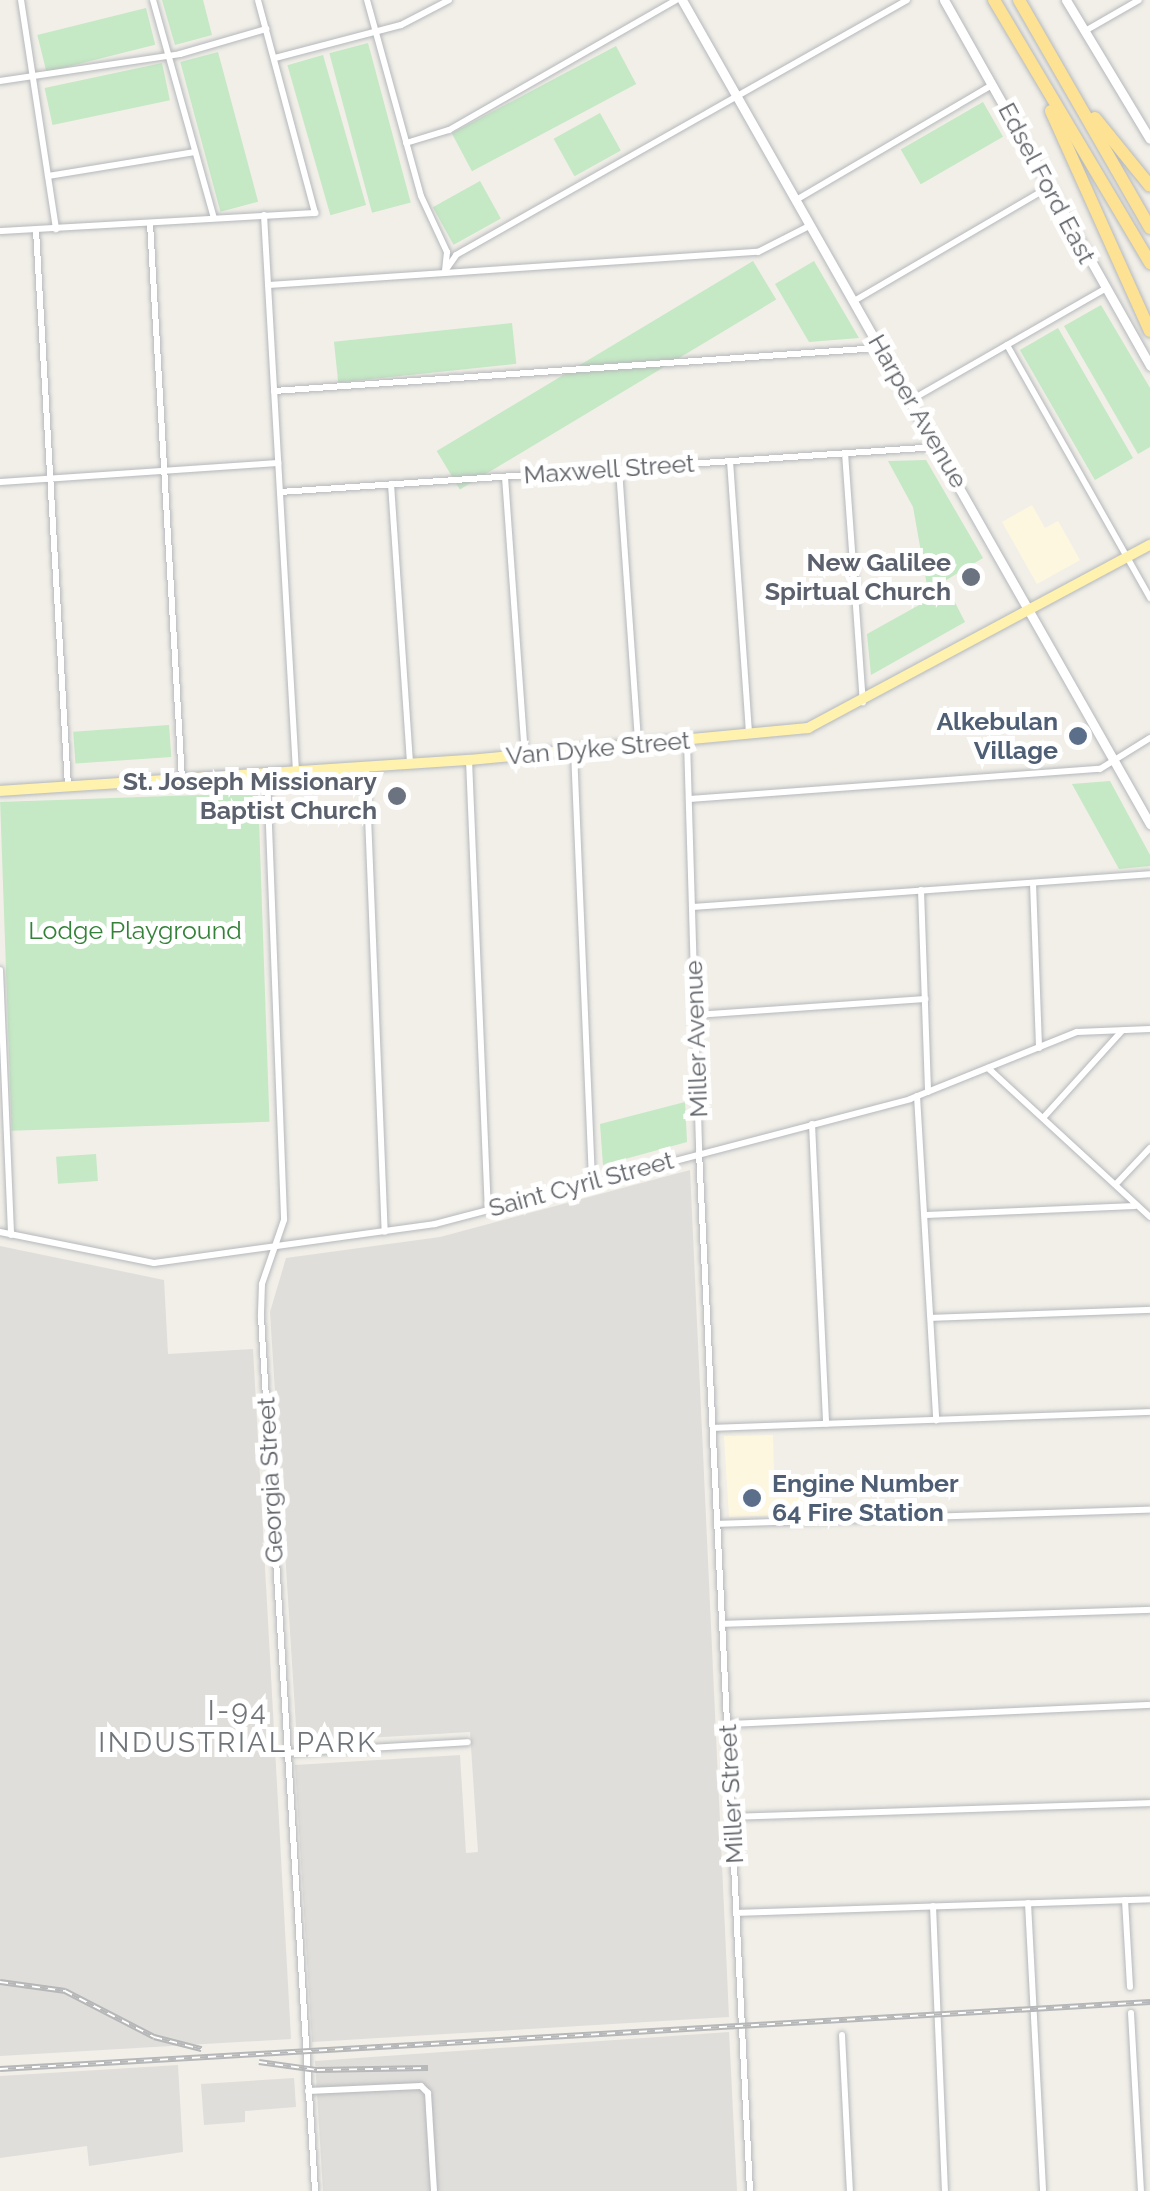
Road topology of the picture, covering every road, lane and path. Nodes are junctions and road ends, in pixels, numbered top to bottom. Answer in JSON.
{"nodes":[{"id":1,"x":21,"y":0,"type":"edge"},
{"id":2,"x":153,"y":0,"type":"edge"},
{"id":3,"x":258,"y":0,"type":"edge"},
{"id":4,"x":366,"y":0,"type":"edge"},
{"id":5,"x":449,"y":0,"type":"edge"},
{"id":6,"x":679,"y":0,"type":"edge"},
{"id":7,"x":907,"y":0,"type":"edge"},
{"id":8,"x":944,"y":0,"type":"edge"},
{"id":9,"x":994,"y":0,"type":"edge"},
{"id":10,"x":1019,"y":0,"type":"edge"},
{"id":11,"x":1066,"y":0,"type":"edge"},
{"id":12,"x":1139,"y":0,"type":"edge"},
{"id":13,"x":266,"y":30,"type":"junction"},
{"id":14,"x":375,"y":30,"type":"junction"},
{"id":15,"x":1084,"y":32,"type":"junction"},
{"id":16,"x":1025,"y":54,"type":"junction"},
{"id":17,"x":168,"y":55,"type":"junction"},
{"id":18,"x":275,"y":58,"type":"junction"},
{"id":19,"x":33,"y":76,"type":"junction"},
{"id":20,"x":0,"y":81,"type":"edge"},
{"id":21,"x":993,"y":85,"type":"junction"},
{"id":22,"x":1072,"y":90,"type":"junction"},
{"id":23,"x":738,"y":98,"type":"junction"},
{"id":24,"x":1148,"y":133,"type":"edge"},
{"id":25,"x":406,"y":143,"type":"junction"},
{"id":26,"x":195,"y":152,"type":"junction"},
{"id":27,"x":48,"y":176,"type":"junction"},
{"id":28,"x":1052,"y":186,"type":"junction"},
{"id":29,"x":1150,"y":186,"type":"edge"},
{"id":30,"x":796,"y":200,"type":"junction"},
{"id":31,"x":264,"y":216,"type":"junction"},
{"id":32,"x":214,"y":218,"type":"junction"},
{"id":33,"x":150,"y":222,"type":"junction"},
{"id":34,"x":811,"y":225,"type":"junction"},
{"id":35,"x":56,"y":228,"type":"junction"},
{"id":36,"x":1150,"y":228,"type":"edge"},
{"id":37,"x":36,"y":230,"type":"junction"},
{"id":38,"x":0,"y":231,"type":"edge"},
{"id":39,"x":1150,"y":263,"type":"edge"},
{"id":40,"x":445,"y":272,"type":"junction"},
{"id":41,"x":268,"y":285,"type":"junction"},
{"id":42,"x":1105,"y":289,"type":"junction"},
{"id":43,"x":854,"y":301,"type":"junction"},
{"id":44,"x":1150,"y":331,"type":"edge"},
{"id":45,"x":1007,"y":345,"type":"junction"},
{"id":46,"x":880,"y":348,"type":"junction"},
{"id":47,"x":1150,"y":366,"type":"edge"},
{"id":48,"x":274,"y":390,"type":"junction"},
{"id":49,"x":911,"y":400,"type":"junction"},
{"id":50,"x":939,"y":446,"type":"junction"},
{"id":51,"x":845,"y":453,"type":"junction"},
{"id":52,"x":730,"y":461,"type":"junction"},
{"id":53,"x":278,"y":464,"type":"junction"},
{"id":54,"x":618,"y":469,"type":"junction"},
{"id":55,"x":164,"y":471,"type":"junction"},
{"id":56,"x":504,"y":476,"type":"junction"},
{"id":57,"x":50,"y":478,"type":"junction"},
{"id":58,"x":0,"y":482,"type":"edge"},
{"id":59,"x":390,"y":484,"type":"junction"},
{"id":60,"x":280,"y":492,"type":"junction"},
{"id":61,"x":1150,"y":545,"type":"edge"},
{"id":62,"x":1127,"y":558,"type":"junction"},
{"id":63,"x":1150,"y":598,"type":"edge"},
{"id":64,"x":1030,"y":612,"type":"junction"},
{"id":65,"x":863,"y":703,"type":"junction"},
{"id":66,"x":749,"y":734,"type":"junction"},
{"id":67,"x":1150,"y":738,"type":"edge"},
{"id":68,"x":687,"y":741,"type":"junction"},
{"id":69,"x":638,"y":745,"type":"junction"},
{"id":70,"x":574,"y":750,"type":"junction"},
{"id":71,"x":525,"y":755,"type":"junction"},
{"id":72,"x":469,"y":760,"type":"junction"},
{"id":73,"x":1114,"y":760,"type":"junction"},
{"id":74,"x":410,"y":764,"type":"junction"},
{"id":75,"x":366,"y":766,"type":"junction"},
{"id":76,"x":296,"y":771,"type":"junction"},
{"id":77,"x":267,"y":773,"type":"junction"},
{"id":78,"x":182,"y":779,"type":"junction"},
{"id":79,"x":68,"y":786,"type":"junction"},
{"id":80,"x":0,"y":791,"type":"edge"},
{"id":81,"x":689,"y":800,"type":"junction"},
{"id":82,"x":1150,"y":824,"type":"edge"},
{"id":83,"x":1150,"y":874,"type":"edge"},
{"id":84,"x":1033,"y":882,"type":"junction"},
{"id":85,"x":921,"y":890,"type":"junction"},
{"id":86,"x":692,"y":907,"type":"junction"},
{"id":87,"x":0,"y":970,"type":"edge"},
{"id":88,"x":924,"y":998,"type":"junction"},
{"id":89,"x":695,"y":1015,"type":"junction"},
{"id":90,"x":1150,"y":1029,"type":"edge"},
{"id":91,"x":1123,"y":1030,"type":"junction"},
{"id":92,"x":1038,"y":1048,"type":"junction"},
{"id":93,"x":988,"y":1068,"type":"junction"},
{"id":94,"x":928,"y":1092,"type":"junction"},
{"id":95,"x":917,"y":1096,"type":"junction"},
{"id":96,"x":1043,"y":1118,"type":"junction"},
{"id":97,"x":812,"y":1124,"type":"junction"},
{"id":98,"x":1150,"y":1148,"type":"edge"},
{"id":99,"x":699,"y":1152,"type":"junction"},
{"id":100,"x":592,"y":1181,"type":"junction"},
{"id":101,"x":1116,"y":1184,"type":"junction"},
{"id":102,"x":1137,"y":1206,"type":"junction"},
{"id":103,"x":488,"y":1210,"type":"junction"},
{"id":104,"x":926,"y":1215,"type":"junction"},
{"id":105,"x":1150,"y":1218,"type":"edge"},
{"id":106,"x":0,"y":1232,"type":"edge"},
{"id":107,"x":385,"y":1232,"type":"junction"},
{"id":108,"x":11,"y":1235,"type":"junction"},
{"id":109,"x":277,"y":1248,"type":"junction"},
{"id":110,"x":1150,"y":1310,"type":"edge"},
{"id":111,"x":931,"y":1318,"type":"junction"},
{"id":112,"x":711,"y":1398,"type":"joint"},
{"id":113,"x":1150,"y":1412,"type":"edge"},
{"id":114,"x":936,"y":1420,"type":"junction"},
{"id":115,"x":826,"y":1424,"type":"junction"},
{"id":116,"x":712,"y":1428,"type":"junction"},
{"id":117,"x":1150,"y":1510,"type":"edge"},
{"id":118,"x":717,"y":1524,"type":"junction"},
{"id":119,"x":1150,"y":1610,"type":"edge"},
{"id":120,"x":722,"y":1624,"type":"junction"},
{"id":121,"x":1150,"y":1705,"type":"edge"},
{"id":122,"x":727,"y":1724,"type":"junction"},
{"id":123,"x":468,"y":1742,"type":"dead end"},
{"id":124,"x":284,"y":1753,"type":"junction"},
{"id":125,"x":1150,"y":1802,"type":"edge"},
{"id":126,"x":732,"y":1817,"type":"junction"},
{"id":127,"x":1150,"y":1899,"type":"edge"},
{"id":128,"x":1125,"y":1900,"type":"junction"},
{"id":129,"x":1028,"y":1903,"type":"junction"},
{"id":130,"x":933,"y":1906,"type":"junction"},
{"id":131,"x":736,"y":1913,"type":"junction"},
{"id":132,"x":1130,"y":1987,"type":"dead end"},
{"id":133,"x":1131,"y":2013,"type":"dead end"},
{"id":134,"x":842,"y":2035,"type":"dead end"},
{"id":135,"x":308,"y":2091,"type":"junction"},
{"id":136,"x":1139,"y":2152,"type":"junction"},
{"id":137,"x":1150,"y":2152,"type":"edge"},
{"id":138,"x":315,"y":2191,"type":"edge"},
{"id":139,"x":434,"y":2191,"type":"edge"},
{"id":140,"x":750,"y":2191,"type":"edge"},
{"id":141,"x":850,"y":2191,"type":"edge"},
{"id":142,"x":946,"y":2191,"type":"edge"},
{"id":143,"x":1043,"y":2191,"type":"edge"},
{"id":144,"x":1141,"y":2191,"type":"edge"}],
"edges":[{"from":1,"to":19,"type":"street"},
{"from":2,"to":17,"type":"street"},
{"from":3,"to":13,"type":"street"},
{"from":4,"to":14,"type":"street"},
{"from":5,"to":14,"type":"street"},
{"from":6,"to":23,"type":"street","name":"Harper Avenue"},
{"from":6,"to":25,"type":"street"},
{"from":7,"to":23,"type":"street"},
{"from":8,"to":21,"type":"street","name":"Edsel Ford East"},
{"from":9,"to":16,"type":"highway"},
{"from":10,"to":22,"type":"highway"},
{"from":11,"to":15,"type":"street"},
{"from":12,"to":15,"type":"street"},
{"from":13,"to":17,"type":"street"},
{"from":13,"to":18,"type":"street"},
{"from":14,"to":18,"type":"street"},
{"from":14,"to":25,"type":"street"},
{"from":15,"to":24,"type":"street"},
{"from":16,"to":39,"type":"highway"},
{"from":16,"to":44,"type":"highway"},
{"from":17,"to":19,"type":"street"},
{"from":17,"to":26,"type":"street"},
{"from":18,"to":31,"type":"street"},
{"from":19,"to":20,"type":"street"},
{"from":19,"to":27,"type":"street"},
{"from":21,"to":28,"type":"street","name":"Edsel Ford East"},
{"from":21,"to":30,"type":"street"},
{"from":22,"to":29,"type":"highway"},
{"from":22,"to":36,"type":"highway"},
{"from":23,"to":30,"type":"street","name":"Harper Avenue"},
{"from":23,"to":40,"type":"street"},
{"from":25,"to":40,"type":"street"},
{"from":26,"to":27,"type":"street"},
{"from":26,"to":32,"type":"street"},
{"from":27,"to":35,"type":"street"},
{"from":28,"to":42,"type":"street","name":"Edsel Ford East"},
{"from":28,"to":43,"type":"street"},
{"from":30,"to":34,"type":"street","name":"Harper Avenue"},
{"from":31,"to":32,"type":"street"},
{"from":31,"to":41,"type":"street"},
{"from":32,"to":33,"type":"street"},
{"from":33,"to":35,"type":"street"},
{"from":33,"to":55,"type":"street"},
{"from":34,"to":40,"type":"street"},
{"from":34,"to":43,"type":"street","name":"Harper Avenue"},
{"from":35,"to":37,"type":"street"},
{"from":37,"to":38,"type":"street"},
{"from":37,"to":57,"type":"street"},
{"from":40,"to":41,"type":"street"},
{"from":41,"to":48,"type":"street"},
{"from":42,"to":45,"type":"street"},
{"from":42,"to":47,"type":"street","name":"Edsel Ford East"},
{"from":43,"to":46,"type":"street","name":"Harper Avenue"},
{"from":45,"to":49,"type":"street"},
{"from":45,"to":62,"type":"street"},
{"from":46,"to":48,"type":"street"},
{"from":46,"to":49,"type":"street","name":"Harper Avenue"},
{"from":48,"to":53,"type":"street"},
{"from":49,"to":50,"type":"street","name":"Harper Avenue"},
{"from":50,"to":51,"type":"street","name":"Maxwell Street"},
{"from":50,"to":64,"type":"street","name":"Harper Avenue"},
{"from":51,"to":52,"type":"street","name":"Maxwell Street"},
{"from":51,"to":65,"type":"street"},
{"from":52,"to":54,"type":"street","name":"Maxwell Street"},
{"from":52,"to":66,"type":"street"},
{"from":53,"to":55,"type":"street"},
{"from":53,"to":60,"type":"street"},
{"from":54,"to":56,"type":"street","name":"Maxwell Street"},
{"from":54,"to":69,"type":"street"},
{"from":55,"to":57,"type":"street"},
{"from":55,"to":78,"type":"street"},
{"from":56,"to":59,"type":"street","name":"Maxwell Street"},
{"from":56,"to":71,"type":"street"},
{"from":57,"to":58,"type":"street"},
{"from":57,"to":79,"type":"street"},
{"from":59,"to":60,"type":"street","name":"Maxwell Street"},
{"from":59,"to":74,"type":"street"},
{"from":60,"to":76,"type":"street"},
{"from":61,"to":62,"type":"main road","name":"Van Dyke Street"},
{"from":62,"to":63,"type":"street"},
{"from":62,"to":64,"type":"main road","name":"Van Dyke Street"},
{"from":64,"to":65,"type":"main road","name":"Van Dyke Street"},
{"from":64,"to":73,"type":"street","name":"Harper Avenue"},
{"from":65,"to":66,"type":"main road","name":"Van Dyke Street"},
{"from":66,"to":68,"type":"main road","name":"Van Dyke Street"},
{"from":67,"to":73,"type":"street"},
{"from":68,"to":69,"type":"main road","name":"Van Dyke Street"},
{"from":68,"to":81,"type":"street","name":"Miller Avenue"},
{"from":69,"to":70,"type":"main road","name":"Van Dyke Street"},
{"from":70,"to":71,"type":"main road","name":"Van Dyke Street"},
{"from":70,"to":100,"type":"street"},
{"from":71,"to":72,"type":"main road","name":"Van Dyke Street"},
{"from":72,"to":74,"type":"main road","name":"Van Dyke Street"},
{"from":72,"to":103,"type":"street"},
{"from":73,"to":81,"type":"street"},
{"from":73,"to":82,"type":"street","name":"Harper Avenue"},
{"from":74,"to":75,"type":"main road","name":"Van Dyke Street"},
{"from":75,"to":76,"type":"main road","name":"Van Dyke Street"},
{"from":75,"to":107,"type":"street"},
{"from":76,"to":77,"type":"main road","name":"Van Dyke Street"},
{"from":77,"to":78,"type":"main road","name":"Van Dyke Street"},
{"from":77,"to":109,"type":"street","name":"Georgia Street"},
{"from":78,"to":79,"type":"main road","name":"Van Dyke Street"},
{"from":79,"to":80,"type":"main road","name":"Van Dyke Street"},
{"from":81,"to":86,"type":"street","name":"Miller Avenue"},
{"from":83,"to":84,"type":"street"},
{"from":84,"to":85,"type":"street"},
{"from":84,"to":92,"type":"street"},
{"from":85,"to":86,"type":"street"},
{"from":85,"to":88,"type":"street"},
{"from":86,"to":89,"type":"street","name":"Miller Avenue"},
{"from":87,"to":108,"type":"street"},
{"from":88,"to":89,"type":"street"},
{"from":88,"to":94,"type":"street"},
{"from":89,"to":99,"type":"street","name":"Miller Avenue"},
{"from":90,"to":91,"type":"street","name":"Saint Cyril Street"},
{"from":91,"to":92,"type":"street","name":"Saint Cyril Street"},
{"from":91,"to":96,"type":"street"},
{"from":92,"to":93,"type":"street","name":"Saint Cyril Street"},
{"from":93,"to":94,"type":"street","name":"Saint Cyril Street"},
{"from":93,"to":96,"type":"street"},
{"from":94,"to":95,"type":"street","name":"Saint Cyril Street"},
{"from":95,"to":97,"type":"street","name":"Saint Cyril Street"},
{"from":95,"to":104,"type":"street"},
{"from":96,"to":101,"type":"street"},
{"from":97,"to":99,"type":"street","name":"Saint Cyril Street"},
{"from":97,"to":115,"type":"street"},
{"from":98,"to":101,"type":"street"},
{"from":99,"to":100,"type":"street","name":"Saint Cyril Street"},
{"from":99,"to":112,"type":"street","name":"Miller Avenue"},
{"from":100,"to":103,"type":"street","name":"Saint Cyril Street"},
{"from":101,"to":102,"type":"street"},
{"from":102,"to":104,"type":"street"},
{"from":102,"to":105,"type":"street"},
{"from":103,"to":107,"type":"street","name":"Saint Cyril Street"},
{"from":104,"to":111,"type":"street"},
{"from":106,"to":108,"type":"street","name":"Saint Cyril Street"},
{"from":107,"to":109,"type":"street","name":"Saint Cyril Street"},
{"from":108,"to":109,"type":"street","name":"Saint Cyril Street"},
{"from":109,"to":124,"type":"street","name":"Georgia Street"},
{"from":110,"to":111,"type":"street"},
{"from":111,"to":114,"type":"street"},
{"from":112,"to":116,"type":"street","name":"Miller Street"},
{"from":113,"to":114,"type":"street"},
{"from":114,"to":115,"type":"street"},
{"from":115,"to":116,"type":"street"},
{"from":116,"to":118,"type":"street","name":"Miller Street"},
{"from":117,"to":118,"type":"street"},
{"from":118,"to":120,"type":"street","name":"Miller Street"},
{"from":119,"to":120,"type":"street"},
{"from":120,"to":122,"type":"street","name":"Miller Street"},
{"from":121,"to":122,"type":"street"},
{"from":122,"to":126,"type":"street","name":"Miller Street"},
{"from":123,"to":124,"type":"street"},
{"from":124,"to":135,"type":"street","name":"Georgia Street"},
{"from":125,"to":126,"type":"street"},
{"from":126,"to":131,"type":"street","name":"Miller Street"},
{"from":127,"to":128,"type":"street"},
{"from":128,"to":129,"type":"street"},
{"from":128,"to":132,"type":"street"},
{"from":129,"to":130,"type":"street"},
{"from":129,"to":143,"type":"street"},
{"from":130,"to":131,"type":"street"},
{"from":130,"to":142,"type":"street"},
{"from":131,"to":140,"type":"street","name":"Miller Street"},
{"from":133,"to":136,"type":"street"},
{"from":134,"to":141,"type":"street"},
{"from":135,"to":138,"type":"street","name":"Georgia Street"},
{"from":135,"to":139,"type":"street"},
{"from":136,"to":137,"type":"street"},
{"from":136,"to":144,"type":"street"}]}
